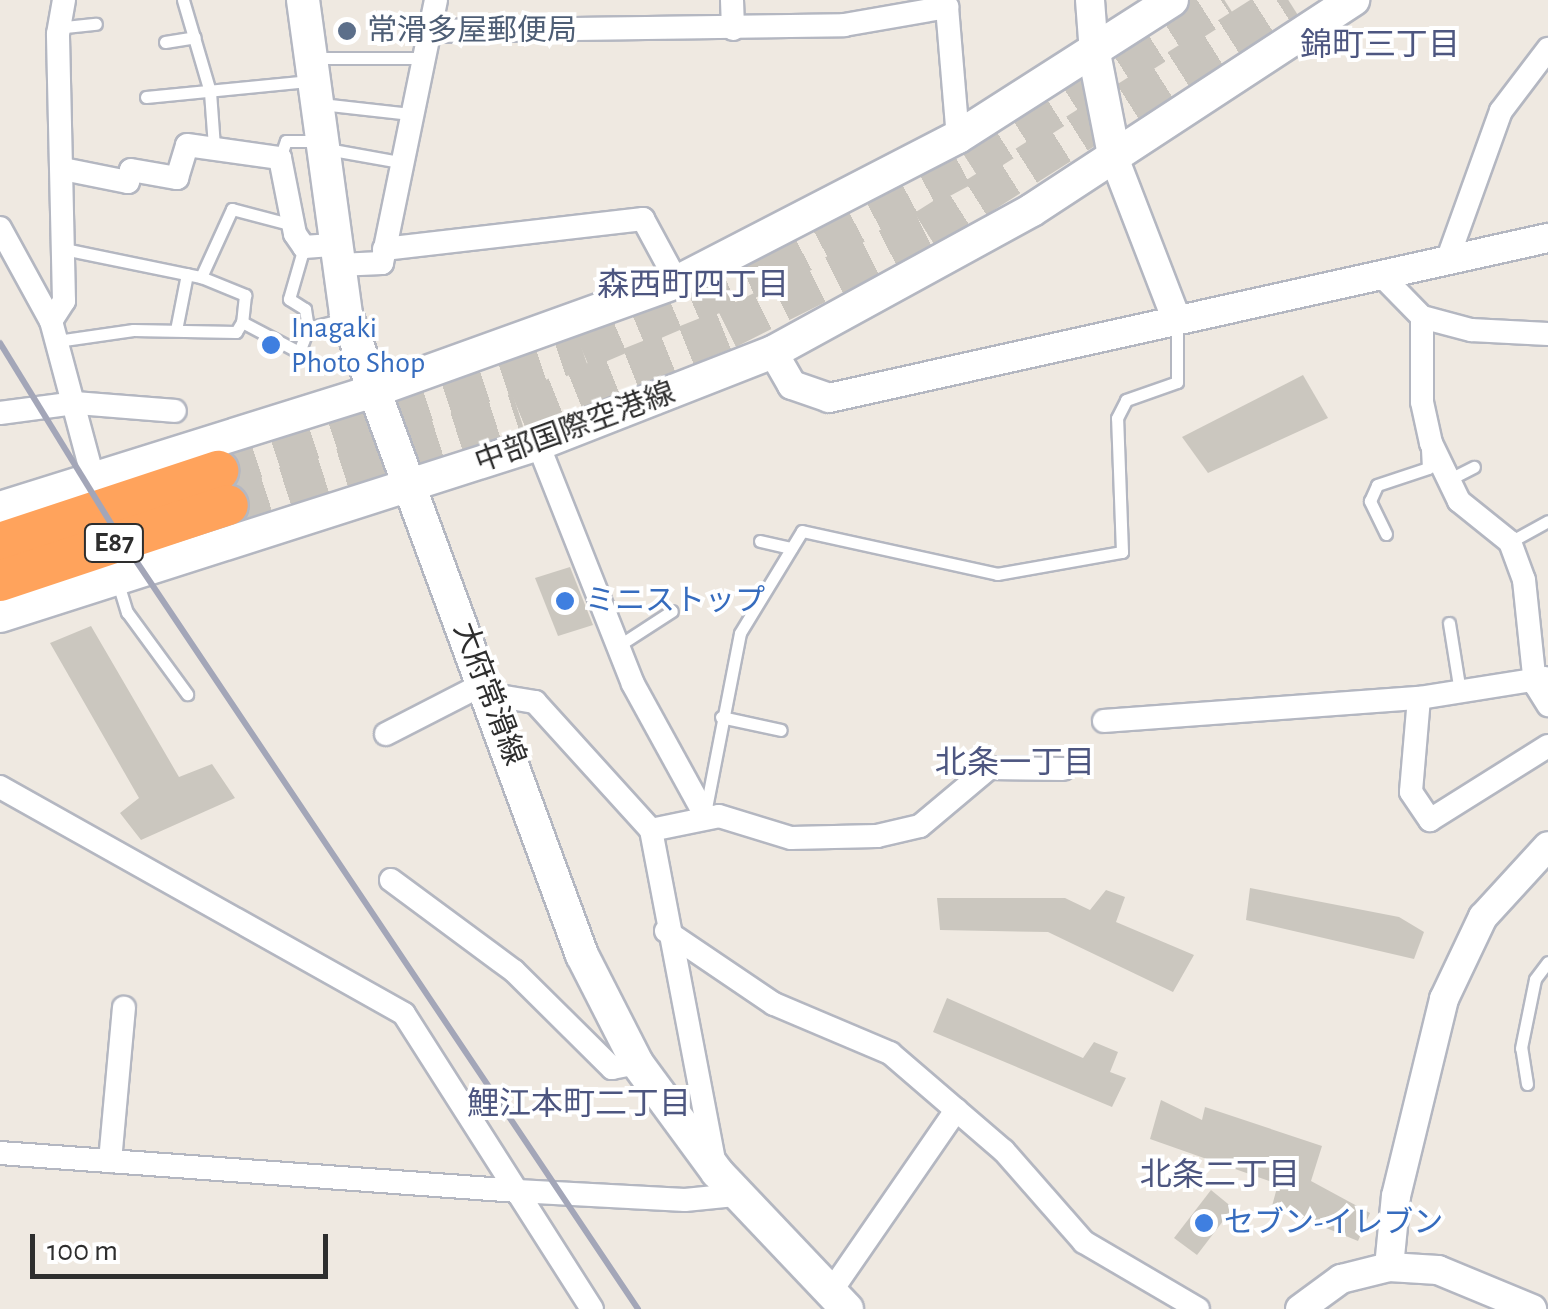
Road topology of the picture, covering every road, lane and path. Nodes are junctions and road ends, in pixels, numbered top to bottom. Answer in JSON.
{"nodes":[{"id":1,"x":64,"y":0,"type":"edge"},
{"id":2,"x":182,"y":0,"type":"edge"},
{"id":3,"x":303,"y":0,"type":"edge"},
{"id":4,"x":436,"y":0,"type":"edge"},
{"id":5,"x":732,"y":0,"type":"edge"},
{"id":6,"x":843,"y":0,"type":"edge"},
{"id":7,"x":1090,"y":0,"type":"edge"},
{"id":8,"x":1172,"y":0,"type":"edge"},
{"id":9,"x":1352,"y":0,"type":"edge"},
{"id":10,"x":955,"y":4,"type":"edge"},
{"id":11,"x":96,"y":24,"type":"dead end"},
{"id":12,"x":844,"y":25,"type":"junction"},
{"id":13,"x":65,"y":27,"type":"junction"},
{"id":14,"x":733,"y":29,"type":"junction"},
{"id":15,"x":431,"y":31,"type":"junction"},
{"id":16,"x":195,"y":36,"type":"junction"},
{"id":17,"x":165,"y":42,"type":"dead end"},
{"id":18,"x":1548,"y":49,"type":"edge"},
{"id":19,"x":1094,"y":53,"type":"junction"},
{"id":20,"x":423,"y":58,"type":"junction"},
{"id":21,"x":314,"y":81,"type":"junction"},
{"id":22,"x":210,"y":92,"type":"junction"},
{"id":23,"x":146,"y":96,"type":"dead end"},
{"id":24,"x":410,"y":114,"type":"junction"},
{"id":25,"x":958,"y":137,"type":"junction"},
{"id":26,"x":322,"y":145,"type":"junction"},
{"id":27,"x":214,"y":146,"type":"junction"},
{"id":28,"x":280,"y":158,"type":"junction"},
{"id":29,"x":1115,"y":160,"type":"junction"},
{"id":30,"x":399,"y":162,"type":"junction"},
{"id":31,"x":63,"y":169,"type":"junction"},
{"id":32,"x":289,"y":224,"type":"junction"},
{"id":33,"x":0,"y":228,"type":"edge"},
{"id":34,"x":1548,"y":238,"type":"edge"},
{"id":35,"x":64,"y":248,"type":"junction"},
{"id":36,"x":384,"y":248,"type":"junction"},
{"id":37,"x":326,"y":252,"type":"junction"},
{"id":38,"x":1448,"y":258,"type":"junction"},
{"id":39,"x":186,"y":274,"type":"junction"},
{"id":40,"x":1380,"y":274,"type":"junction"},
{"id":41,"x":201,"y":277,"type":"junction"},
{"id":42,"x":677,"y":282,"type":"junction"},
{"id":43,"x":348,"y":318,"type":"junction"},
{"id":44,"x":1176,"y":318,"type":"junction"},
{"id":45,"x":1422,"y":318,"type":"junction"},
{"id":46,"x":242,"y":322,"type":"junction"},
{"id":47,"x":308,"y":328,"type":"junction"},
{"id":48,"x":176,"y":330,"type":"junction"},
{"id":49,"x":54,"y":331,"type":"junction"},
{"id":50,"x":1548,"y":334,"type":"edge"},
{"id":51,"x":774,"y":352,"type":"junction"},
{"id":52,"x":371,"y":392,"type":"junction"},
{"id":53,"x":76,"y":404,"type":"junction"},
{"id":54,"x":175,"y":411,"type":"dead end"},
{"id":55,"x":0,"y":413,"type":"edge"},
{"id":56,"x":1432,"y":443,"type":"junction"},
{"id":57,"x":538,"y":444,"type":"junction"},
{"id":58,"x":1474,"y":467,"type":"dead end"},
{"id":59,"x":93,"y":478,"type":"junction"},
{"id":60,"x":406,"y":487,"type":"junction"},
{"id":61,"x":1457,"y":500,"type":"junction"},
{"id":62,"x":0,"y":508,"type":"edge"},
{"id":63,"x":1548,"y":521,"type":"edge"},
{"id":64,"x":1386,"y":534,"type":"dead end"},
{"id":65,"x":760,"y":540,"type":"dead end"},
{"id":66,"x":1510,"y":542,"type":"junction"},
{"id":67,"x":0,"y":543,"type":"edge"},
{"id":68,"x":791,"y":548,"type":"junction"},
{"id":69,"x":116,"y":578,"type":"junction"},
{"id":70,"x":0,"y":581,"type":"edge"},
{"id":71,"x":672,"y":612,"type":"dead end"},
{"id":72,"x":0,"y":616,"type":"edge"},
{"id":73,"x":1449,"y":623,"type":"dead end"},
{"id":74,"x":618,"y":646,"type":"junction"},
{"id":75,"x":1542,"y":680,"type":"edge"},
{"id":76,"x":490,"y":689,"type":"junction"},
{"id":77,"x":1460,"y":693,"type":"junction"},
{"id":78,"x":187,"y":694,"type":"dead end"},
{"id":79,"x":1419,"y":698,"type":"junction"},
{"id":80,"x":1548,"y":705,"type":"edge"},
{"id":81,"x":721,"y":717,"type":"junction"},
{"id":82,"x":1104,"y":721,"type":"dead end"},
{"id":83,"x":781,"y":730,"type":"dead end"},
{"id":84,"x":386,"y":734,"type":"dead end"},
{"id":85,"x":1548,"y":746,"type":"edge"},
{"id":86,"x":1063,"y":769,"type":"dead end"},
{"id":87,"x":0,"y":787,"type":"edge"},
{"id":88,"x":706,"y":818,"type":"junction"},
{"id":89,"x":651,"y":830,"type":"junction"},
{"id":90,"x":1548,"y":846,"type":"edge"},
{"id":91,"x":391,"y":880,"type":"dead end"},
{"id":92,"x":666,"y":931,"type":"junction"},
{"id":93,"x":1548,"y":962,"type":"edge"},
{"id":94,"x":124,"y":1008,"type":"dead end"},
{"id":95,"x":637,"y":1063,"type":"junction"},
{"id":96,"x":1527,"y":1084,"type":"dead end"},
{"id":97,"x":956,"y":1110,"type":"junction"},
{"id":98,"x":0,"y":1153,"type":"edge"},
{"id":99,"x":110,"y":1161,"type":"junction"},
{"id":100,"x":726,"y":1184,"type":"junction"},
{"id":101,"x":517,"y":1191,"type":"junction"},
{"id":102,"x":1389,"y":1267,"type":"junction"},
{"id":103,"x":839,"y":1300,"type":"edge"},
{"id":104,"x":592,"y":1309,"type":"edge"},
{"id":105,"x":1198,"y":1309,"type":"edge"},
{"id":106,"x":1300,"y":1309,"type":"edge"},
{"id":107,"x":1532,"y":1309,"type":"edge"}],
"edges":[{"from":1,"to":13,"type":"street"},
{"from":2,"to":16,"type":"lane"},
{"from":3,"to":21,"type":"main road","name":"大府常滑線"},
{"from":4,"to":15,"type":"street"},
{"from":5,"to":14,"type":"street"},
{"from":6,"to":12,"type":"street"},
{"from":7,"to":19,"type":"street"},
{"from":8,"to":19,"type":"main road"},
{"from":9,"to":29,"type":"main road","name":"中部国際空港線"},
{"from":10,"to":12,"type":"street"},
{"from":10,"to":25,"type":"street"},
{"from":11,"to":13,"type":"lane"},
{"from":12,"to":14,"type":"street"},
{"from":13,"to":31,"type":"street"},
{"from":14,"to":15,"type":"street"},
{"from":15,"to":20,"type":"street"},
{"from":16,"to":17,"type":"lane"},
{"from":16,"to":22,"type":"lane"},
{"from":18,"to":38,"type":"street"},
{"from":19,"to":25,"type":"main road"},
{"from":19,"to":29,"type":"main road"},
{"from":20,"to":21,"type":"lane"},
{"from":20,"to":24,"type":"street"},
{"from":21,"to":22,"type":"lane"},
{"from":21,"to":24,"type":"lane"},
{"from":21,"to":26,"type":"main road","name":"大府常滑線"},
{"from":22,"to":23,"type":"lane"},
{"from":22,"to":27,"type":"lane"},
{"from":24,"to":30,"type":"street"},
{"from":25,"to":42,"type":"main road"},
{"from":26,"to":28,"type":"lane"},
{"from":26,"to":30,"type":"lane"},
{"from":26,"to":37,"type":"main road","name":"大府常滑線"},
{"from":27,"to":28,"type":"street"},
{"from":27,"to":31,"type":"street"},
{"from":28,"to":32,"type":"street"},
{"from":29,"to":44,"type":"street"},
{"from":29,"to":51,"type":"main road","name":"中部国際空港線"},
{"from":30,"to":36,"type":"street"},
{"from":31,"to":35,"type":"street"},
{"from":32,"to":37,"type":"street"},
{"from":32,"to":41,"type":"lane"},
{"from":33,"to":49,"type":"street"},
{"from":34,"to":38,"type":"street"},
{"from":35,"to":39,"type":"lane"},
{"from":35,"to":49,"type":"street"},
{"from":36,"to":37,"type":"street"},
{"from":36,"to":42,"type":"street"},
{"from":37,"to":43,"type":"main road","name":"大府常滑線"},
{"from":37,"to":47,"type":"lane"},
{"from":38,"to":40,"type":"street"},
{"from":39,"to":41,"type":"lane"},
{"from":39,"to":48,"type":"lane"},
{"from":40,"to":44,"type":"street"},
{"from":40,"to":45,"type":"street"},
{"from":41,"to":46,"type":"lane"},
{"from":42,"to":52,"type":"main road"},
{"from":43,"to":47,"type":"lane"},
{"from":43,"to":52,"type":"main road","name":"大府常滑線"},
{"from":44,"to":51,"type":"street"},
{"from":44,"to":68,"type":"lane"},
{"from":45,"to":50,"type":"street"},
{"from":45,"to":56,"type":"street"},
{"from":46,"to":47,"type":"lane"},
{"from":46,"to":48,"type":"lane"},
{"from":48,"to":49,"type":"lane"},
{"from":49,"to":53,"type":"street"},
{"from":51,"to":57,"type":"main road","name":"中部国際空港線"},
{"from":52,"to":59,"type":"main road"},
{"from":52,"to":60,"type":"main road","name":"大府常滑線"},
{"from":53,"to":54,"type":"street"},
{"from":53,"to":55,"type":"street"},
{"from":53,"to":59,"type":"street"},
{"from":56,"to":61,"type":"street"},
{"from":56,"to":64,"type":"lane"},
{"from":57,"to":60,"type":"main road","name":"中部国際空港線"},
{"from":57,"to":74,"type":"street"},
{"from":58,"to":61,"type":"lane"},
{"from":59,"to":62,"type":"main road"},
{"from":60,"to":69,"type":"main road","name":"中部国際空港線"},
{"from":60,"to":76,"type":"main road","name":"大府常滑線"},
{"from":61,"to":66,"type":"street"},
{"from":63,"to":66,"type":"lane"},
{"from":65,"to":68,"type":"lane"},
{"from":66,"to":75,"type":"street"},
{"from":67,"to":70,"type":"highway","number":"E87"},
{"from":68,"to":81,"type":"lane"},
{"from":69,"to":72,"type":"main road","name":"中部国際空港線"},
{"from":69,"to":78,"type":"lane"},
{"from":71,"to":74,"type":"lane"},
{"from":73,"to":77,"type":"lane"},
{"from":74,"to":88,"type":"street"},
{"from":75,"to":77,"type":"street"},
{"from":75,"to":80,"type":"street"},
{"from":76,"to":84,"type":"street"},
{"from":76,"to":89,"type":"street"},
{"from":76,"to":95,"type":"main road","name":"大府常滑線"},
{"from":77,"to":79,"type":"street"},
{"from":79,"to":82,"type":"street"},
{"from":79,"to":85,"type":"street"},
{"from":81,"to":83,"type":"lane"},
{"from":81,"to":88,"type":"lane"},
{"from":86,"to":88,"type":"street"},
{"from":87,"to":101,"type":"street"},
{"from":88,"to":89,"type":"street"},
{"from":89,"to":92,"type":"street"},
{"from":90,"to":102,"type":"street"},
{"from":91,"to":95,"type":"street"},
{"from":92,"to":97,"type":"street"},
{"from":92,"to":100,"type":"street"},
{"from":93,"to":96,"type":"lane"},
{"from":94,"to":99,"type":"street"},
{"from":95,"to":100,"type":"main road","name":"大府常滑線"},
{"from":97,"to":103,"type":"street"},
{"from":97,"to":105,"type":"street"},
{"from":98,"to":99,"type":"street"},
{"from":99,"to":101,"type":"street"},
{"from":100,"to":101,"type":"street"},
{"from":100,"to":103,"type":"main road","name":"大府常滑線"},
{"from":101,"to":104,"type":"street"},
{"from":102,"to":106,"type":"street"},
{"from":102,"to":107,"type":"street"}]}
